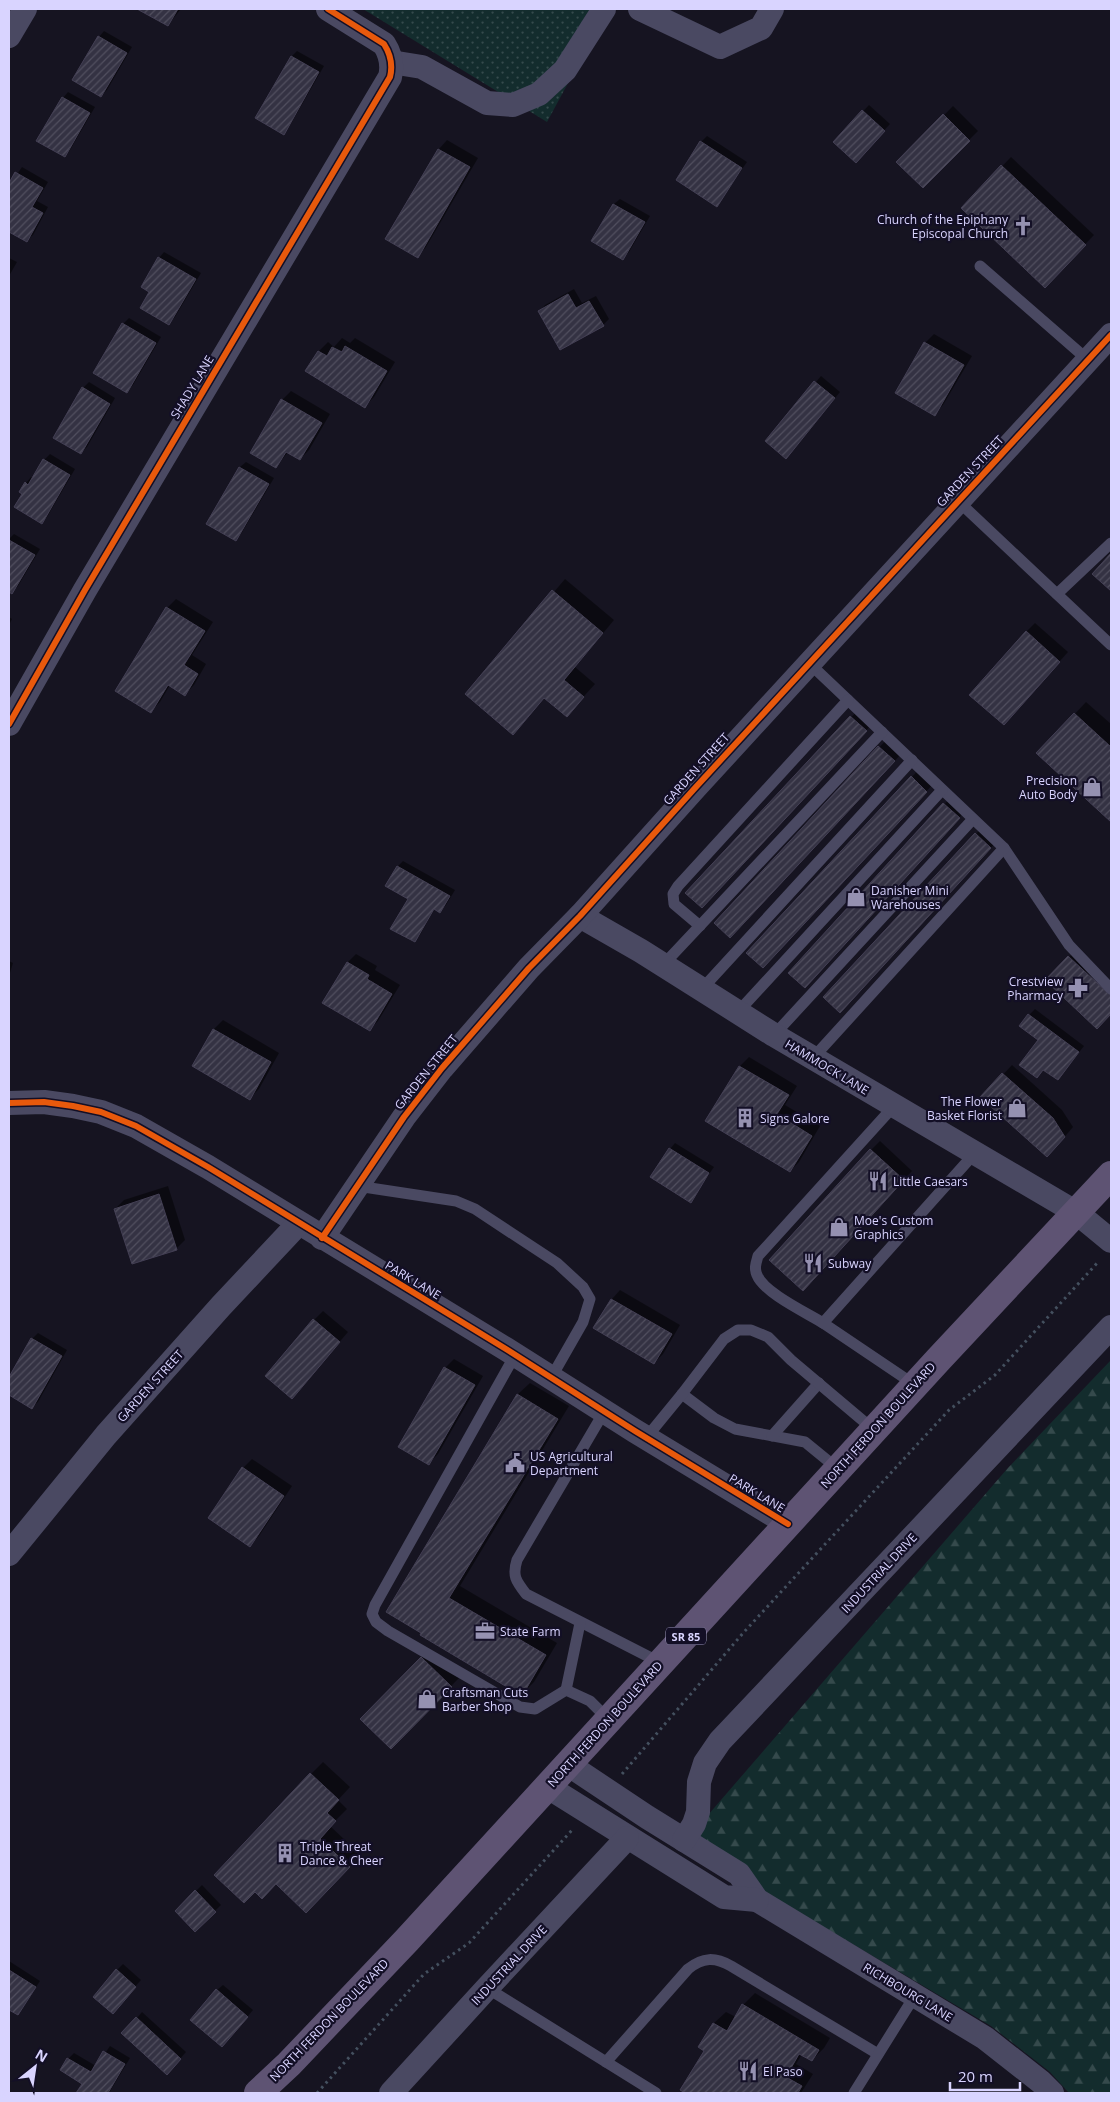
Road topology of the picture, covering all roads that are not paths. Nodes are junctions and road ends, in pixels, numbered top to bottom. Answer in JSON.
{"nodes":[{"id":1,"x":25,"y":9,"type":"edge"},
{"id":2,"x":328,"y":9,"type":"edge"},
{"id":3,"x":604,"y":9,"type":"edge"},
{"id":4,"x":640,"y":9,"type":"edge"},
{"id":5,"x":772,"y":9,"type":"edge"},
{"id":6,"x":9,"y":36,"type":"edge"},
{"id":7,"x":391,"y":62,"type":"junction"},
{"id":8,"x":980,"y":266,"type":"dead end"},
{"id":9,"x":1111,"y":334,"type":"edge"},
{"id":10,"x":1088,"y":360,"type":"junction"},
{"id":11,"x":958,"y":502,"type":"junction"},
{"id":12,"x":1111,"y":543,"type":"edge"},
{"id":13,"x":1057,"y":594,"type":"junction"},
{"id":14,"x":1111,"y":645,"type":"edge"},
{"id":15,"x":809,"y":663,"type":"junction"},
{"id":16,"x":848,"y":700,"type":"junction"},
{"id":17,"x":9,"y":724,"type":"edge"},
{"id":18,"x":882,"y":732,"type":"junction"},
{"id":19,"x":912,"y":760,"type":"junction"},
{"id":20,"x":942,"y":790,"type":"junction"},
{"id":21,"x":973,"y":819,"type":"junction"},
{"id":22,"x":1004,"y":848,"type":"junction"},
{"id":23,"x":580,"y":916,"type":"junction"},
{"id":24,"x":700,"y":926,"type":"junction"},
{"id":25,"x":663,"y":965,"type":"junction"},
{"id":26,"x":1111,"y":989,"type":"edge"},
{"id":27,"x":701,"y":990,"type":"junction"},
{"id":28,"x":737,"y":1013,"type":"junction"},
{"id":29,"x":774,"y":1035,"type":"junction"},
{"id":30,"x":813,"y":1058,"type":"junction"},
{"id":31,"x":9,"y":1103,"type":"edge"},
{"id":32,"x":894,"y":1106,"type":"junction"},
{"id":33,"x":974,"y":1154,"type":"junction"},
{"id":34,"x":1111,"y":1175,"type":"edge"},
{"id":35,"x":357,"y":1186,"type":"junction"},
{"id":36,"x":1077,"y":1213,"type":"junction"},
{"id":37,"x":298,"y":1224,"type":"junction"},
{"id":38,"x":322,"y":1238,"type":"junction"},
{"id":39,"x":1108,"y":1248,"type":"edge"},
{"id":40,"x":823,"y":1323,"type":"junction"},
{"id":41,"x":1111,"y":1327,"type":"edge"},
{"id":42,"x":515,"y":1355,"type":"junction"},
{"id":43,"x":551,"y":1378,"type":"junction"},
{"id":44,"x":819,"y":1383,"type":"junction"},
{"id":45,"x":916,"y":1385,"type":"junction"},
{"id":46,"x":682,"y":1394,"type":"junction"},
{"id":47,"x":604,"y":1412,"type":"junction"},
{"id":48,"x":874,"y":1430,"type":"junction"},
{"id":49,"x":772,"y":1436,"type":"junction"},
{"id":50,"x":646,"y":1438,"type":"junction"},
{"id":51,"x":838,"y":1469,"type":"junction"},
{"id":52,"x":788,"y":1524,"type":"junction"},
{"id":53,"x":9,"y":1554,"type":"edge"},
{"id":54,"x":580,"y":1623,"type":"junction"},
{"id":55,"x":661,"y":1663,"type":"junction"},
{"id":56,"x":566,"y":1690,"type":"junction"},
{"id":57,"x":609,"y":1720,"type":"junction"},
{"id":58,"x":569,"y":1765,"type":"junction"},
{"id":59,"x":548,"y":1787,"type":"junction"},
{"id":60,"x":628,"y":1838,"type":"junction"},
{"id":61,"x":684,"y":1840,"type":"junction"},
{"id":62,"x":757,"y":1900,"type":"junction"},
{"id":63,"x":486,"y":1988,"type":"junction"},
{"id":64,"x":914,"y":1997,"type":"junction"},
{"id":65,"x":878,"y":2054,"type":"junction"},
{"id":66,"x":606,"y":2062,"type":"junction"},
{"id":67,"x":258,"y":2093,"type":"edge"},
{"id":68,"x":391,"y":2093,"type":"edge"},
{"id":69,"x":656,"y":2093,"type":"edge"},
{"id":70,"x":854,"y":2093,"type":"edge"},
{"id":71,"x":1052,"y":2093,"type":"edge"}],
"edges":[{"from":1,"to":6,"type":"street"},
{"from":2,"to":7,"type":"street"},
{"from":3,"to":7,"type":"street"},
{"from":4,"to":5,"type":"street"},
{"from":7,"to":17,"type":"street","name":"SHADY LANE"},
{"from":8,"to":10,"type":"lane"},
{"from":9,"to":10,"type":"street","name":"GARDEN STREET"},
{"from":10,"to":11,"type":"street","name":"GARDEN STREET"},
{"from":11,"to":13,"type":"lane"},
{"from":11,"to":15,"type":"street","name":"GARDEN STREET"},
{"from":12,"to":13,"type":"lane"},
{"from":13,"to":14,"type":"lane"},
{"from":15,"to":16,"type":"lane"},
{"from":15,"to":23,"type":"street","name":"GARDEN STREET"},
{"from":16,"to":18,"type":"lane"},
{"from":16,"to":24,"type":"lane"},
{"from":18,"to":19,"type":"lane"},
{"from":18,"to":24,"type":"lane"},
{"from":19,"to":20,"type":"lane"},
{"from":19,"to":27,"type":"lane"},
{"from":20,"to":21,"type":"lane"},
{"from":20,"to":28,"type":"lane"},
{"from":21,"to":22,"type":"lane"},
{"from":21,"to":29,"type":"lane"},
{"from":22,"to":26,"type":"lane"},
{"from":22,"to":30,"type":"lane"},
{"from":23,"to":25,"type":"street","name":"HAMMOCK LANE"},
{"from":23,"to":35,"type":"street","name":"GARDEN STREET"},
{"from":24,"to":25,"type":"lane"},
{"from":25,"to":27,"type":"street","name":"HAMMOCK LANE"},
{"from":27,"to":28,"type":"street","name":"HAMMOCK LANE"},
{"from":28,"to":29,"type":"street","name":"HAMMOCK LANE"},
{"from":29,"to":30,"type":"street","name":"HAMMOCK LANE"},
{"from":30,"to":32,"type":"street","name":"HAMMOCK LANE"},
{"from":31,"to":37,"type":"street","name":"PARK LANE"},
{"from":32,"to":33,"type":"street","name":"HAMMOCK LANE"},
{"from":32,"to":40,"type":"lane"},
{"from":33,"to":36,"type":"street","name":"HAMMOCK LANE"},
{"from":33,"to":40,"type":"lane"},
{"from":34,"to":36,"type":"main road","name":"NORTH FERDON BOULEVARD","number":"SR 85"},
{"from":35,"to":38,"type":"street","name":"GARDEN STREET"},
{"from":35,"to":43,"type":"lane"},
{"from":36,"to":39,"type":"street","name":"HAMMOCK LANE"},
{"from":36,"to":45,"type":"main road","name":"NORTH FERDON BOULEVARD","number":"SR 85"},
{"from":37,"to":38,"type":"street","name":"PARK LANE"},
{"from":37,"to":53,"type":"street","name":"GARDEN STREET"},
{"from":38,"to":42,"type":"street","name":"PARK LANE"},
{"from":40,"to":45,"type":"lane"},
{"from":41,"to":61,"type":"street","name":"INDUSTRIAL DRIVE"},
{"from":42,"to":43,"type":"street","name":"PARK LANE"},
{"from":42,"to":56,"type":"lane"},
{"from":43,"to":47,"type":"street","name":"PARK LANE"},
{"from":44,"to":46,"type":"lane"},
{"from":44,"to":48,"type":"lane"},
{"from":44,"to":49,"type":"lane"},
{"from":45,"to":48,"type":"main road","name":"NORTH FERDON BOULEVARD","number":"SR 85"},
{"from":46,"to":49,"type":"lane"},
{"from":46,"to":50,"type":"lane"},
{"from":47,"to":50,"type":"street","name":"PARK LANE"},
{"from":47,"to":54,"type":"lane"},
{"from":48,"to":51,"type":"main road","name":"NORTH FERDON BOULEVARD","number":"SR 85"},
{"from":49,"to":51,"type":"lane"},
{"from":50,"to":52,"type":"street","name":"PARK LANE"},
{"from":51,"to":52,"type":"main road","name":"NORTH FERDON BOULEVARD","number":"SR 85"},
{"from":52,"to":55,"type":"main road","name":"NORTH FERDON BOULEVARD","number":"SR 85"},
{"from":54,"to":55,"type":"lane"},
{"from":54,"to":56,"type":"lane"},
{"from":55,"to":57,"type":"main road","name":"NORTH FERDON BOULEVARD","number":"SR 85"},
{"from":56,"to":57,"type":"lane"},
{"from":57,"to":58,"type":"main road","name":"NORTH FERDON BOULEVARD","number":"SR 85"},
{"from":58,"to":59,"type":"main road","name":"NORTH FERDON BOULEVARD","number":"SR 85"},
{"from":58,"to":61,"type":"street","name":"RICHBOURG LANE"},
{"from":59,"to":60,"type":"street","name":"RICHBOURG LANE"},
{"from":59,"to":67,"type":"main road","name":"NORTH FERDON BOULEVARD","number":"SR 85"},
{"from":60,"to":62,"type":"street","name":"RICHBOURG LANE"},
{"from":60,"to":63,"type":"street","name":"INDUSTRIAL DRIVE"},
{"from":61,"to":62,"type":"street","name":"RICHBOURG LANE"},
{"from":62,"to":64,"type":"street","name":"RICHBOURG LANE"},
{"from":63,"to":66,"type":"lane"},
{"from":63,"to":68,"type":"street","name":"INDUSTRIAL DRIVE"},
{"from":64,"to":65,"type":"lane"},
{"from":64,"to":71,"type":"street","name":"RICHBOURG LANE"},
{"from":65,"to":66,"type":"lane"},
{"from":65,"to":70,"type":"lane"},
{"from":66,"to":69,"type":"lane"}]}
